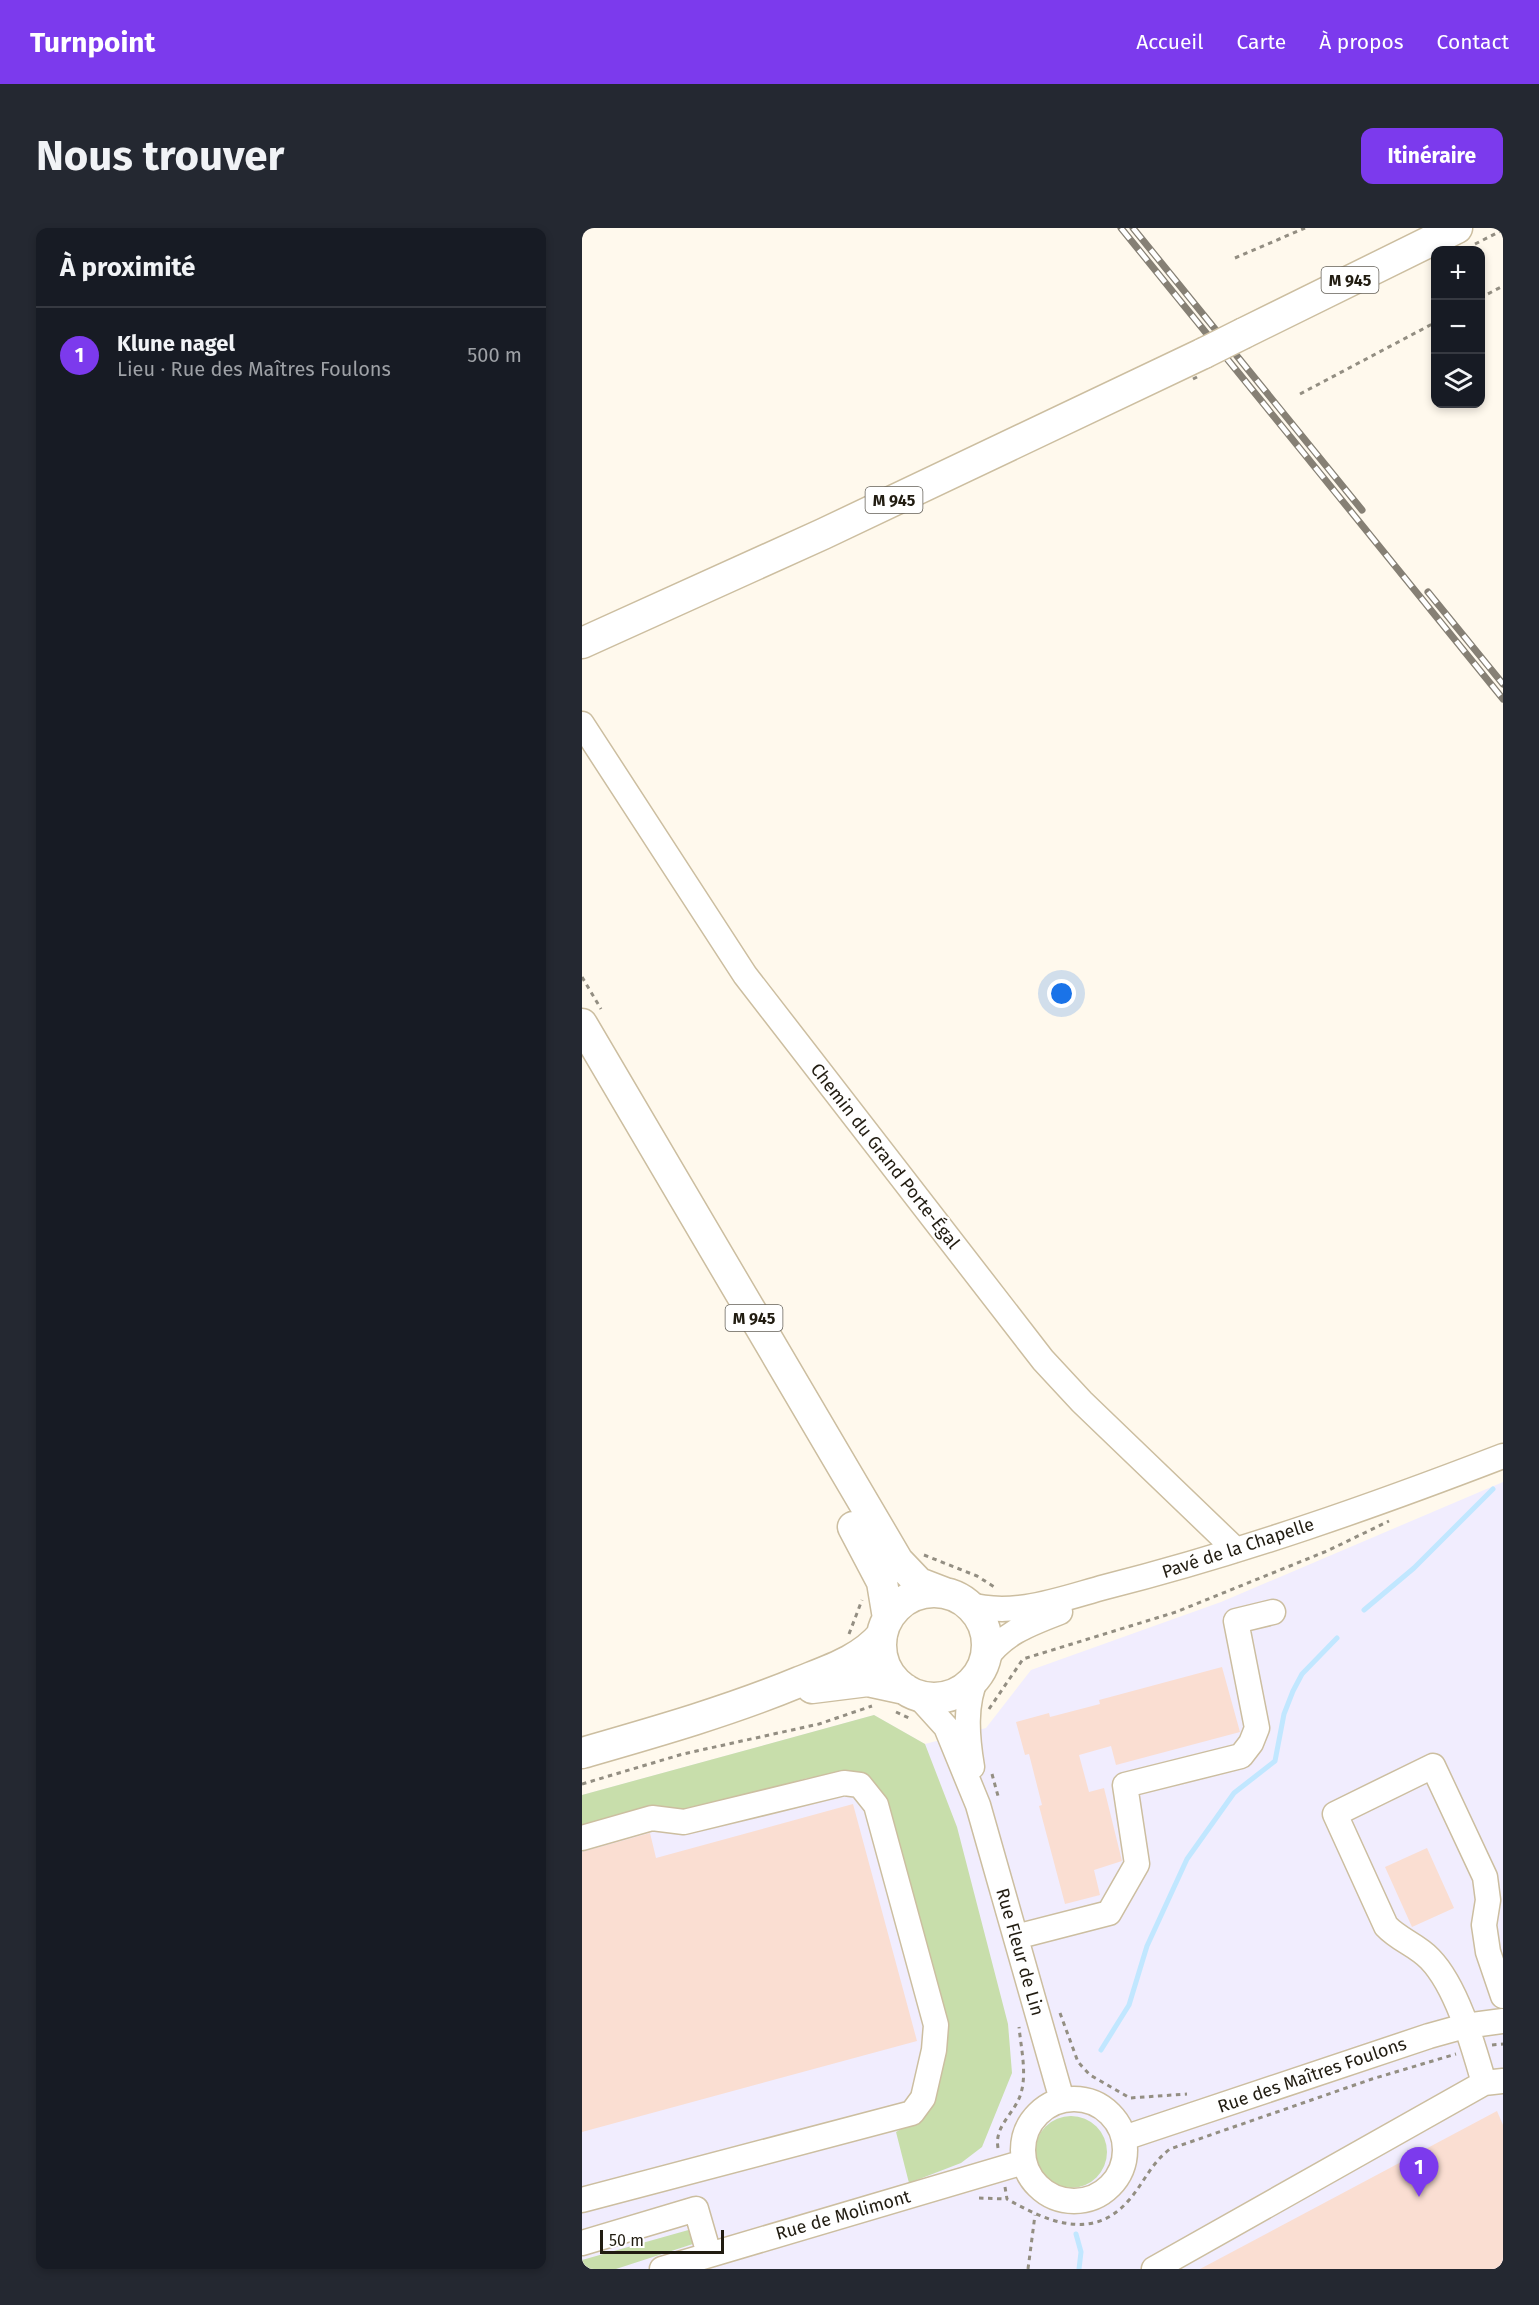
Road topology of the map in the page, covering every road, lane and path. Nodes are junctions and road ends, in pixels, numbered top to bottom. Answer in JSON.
{"nodes":[{"id":1,"x":1305,"y":228,"type":"edge"},
{"id":2,"x":1503,"y":230,"type":"edge"},
{"id":3,"x":1464,"y":237,"type":"edge"},
{"id":4,"x":1235,"y":258,"type":"dead end"},
{"id":5,"x":1503,"y":286,"type":"edge"},
{"id":6,"x":1485,"y":295,"type":"edge"},
{"id":7,"x":1431,"y":325,"type":"edge"},
{"id":8,"x":1300,"y":393,"type":"dead end"},
{"id":9,"x":582,"y":643,"type":"edge"},
{"id":10,"x":582,"y":724,"type":"edge"},
{"id":11,"x":582,"y":1023,"type":"edge"},
{"id":12,"x":582,"y":1063,"type":"edge"},
{"id":13,"x":1503,"y":1456,"type":"edge"},
{"id":14,"x":1389,"y":1521,"type":"dead end"},
{"id":15,"x":1236,"y":1550,"type":"junction"},
{"id":16,"x":1172,"y":1570,"type":"junction"},
{"id":17,"x":956,"y":1599,"type":"junction"},
{"id":18,"x":1273,"y":1612,"type":"dead end"},
{"id":19,"x":885,"y":1627,"type":"junction"},
{"id":20,"x":1023,"y":1659,"type":"dead end"},
{"id":21,"x":980,"y":1669,"type":"junction"},
{"id":22,"x":911,"y":1692,"type":"junction"},
{"id":23,"x":765,"y":1697,"type":"junction"},
{"id":24,"x":873,"y":1706,"type":"dead end"},
{"id":25,"x":582,"y":1753,"type":"edge"},
{"id":26,"x":991,"y":1772,"type":"dead end"},
{"id":27,"x":582,"y":1784,"type":"edge"},
{"id":28,"x":989,"y":1806,"type":"junction"},
{"id":29,"x":582,"y":1838,"type":"edge"},
{"id":30,"x":1016,"y":1937,"type":"junction"},
{"id":31,"x":1503,"y":1996,"type":"edge"},
{"id":32,"x":1057,"y":2005,"type":"dead end"},
{"id":33,"x":1018,"y":2018,"type":"dead end"},
{"id":34,"x":1503,"y":2021,"type":"edge"},
{"id":35,"x":1465,"y":2026,"type":"junction"},
{"id":36,"x":1503,"y":2044,"type":"edge"},
{"id":37,"x":1474,"y":2050,"type":"junction"},
{"id":38,"x":1493,"y":2082,"type":"edge"},
{"id":39,"x":1188,"y":2094,"type":"dead end"},
{"id":40,"x":1062,"y":2100,"type":"junction"},
{"id":41,"x":1124,"y":2138,"type":"junction"},
{"id":42,"x":1013,"y":2165,"type":"junction"},
{"id":43,"x":685,"y":2172,"type":"junction"},
{"id":44,"x":654,"y":2180,"type":"junction"},
{"id":45,"x":582,"y":2200,"type":"edge"},
{"id":46,"x":696,"y":2209,"type":"junction"},
{"id":47,"x":1035,"y":2215,"type":"junction"},
{"id":48,"x":666,"y":2218,"type":"junction"},
{"id":49,"x":582,"y":2243,"type":"edge"},
{"id":50,"x":709,"y":2254,"type":"junction"},
{"id":51,"x":662,"y":2269,"type":"edge"},
{"id":52,"x":1028,"y":2269,"type":"edge"},
{"id":53,"x":1154,"y":2269,"type":"edge"}],
"edges":[{"from":1,"to":4,"type":"path"},
{"from":2,"to":3,"type":"path"},
{"from":3,"to":9,"type":"main road","number":"M 945","bridge":true},
{"from":5,"to":6,"type":"path"},
{"from":7,"to":8,"type":"path"},
{"from":10,"to":15,"type":"street","name":"Chemin du Grand Porte-Égal"},
{"from":11,"to":17,"type":"main road","number":"M 945"},
{"from":12,"to":19,"type":"main road","number":"M 945"},
{"from":13,"to":15,"type":"street","name":"Pavé de la Chapelle"},
{"from":14,"to":20,"type":"path"},
{"from":15,"to":16,"type":"street","name":"Pavé de la Chapelle"},
{"from":16,"to":17,"type":"street","name":"Pavé de la Chapelle"},
{"from":16,"to":21,"type":"street"},
{"from":17,"to":19,"type":"main road","name":"Pavé de la Chapelle"},
{"from":17,"to":21,"type":"main road"},
{"from":18,"to":30,"type":"street"},
{"from":19,"to":22,"type":"main road"},
{"from":19,"to":23,"type":"main road","name":"Pavé de la Chapelle"},
{"from":21,"to":22,"type":"main road","name":"Pavé de la Chapelle"},
{"from":21,"to":28,"type":"street","name":"Rue Fleur de Lin"},
{"from":22,"to":23,"type":"main road","name":"Pavé de la Chapelle"},
{"from":22,"to":28,"type":"street","name":"Rue Fleur de Lin"},
{"from":23,"to":25,"type":"main road","name":"Pavé de la Chapelle"},
{"from":24,"to":27,"type":"path"},
{"from":26,"to":28,"type":"path"},
{"from":28,"to":30,"type":"street","name":"Rue Fleur de Lin"},
{"from":29,"to":43,"type":"street"},
{"from":30,"to":40,"type":"street","name":"Rue Fleur de Lin"},
{"from":31,"to":35,"type":"street"},
{"from":32,"to":39,"type":"path"},
{"from":33,"to":42,"type":"path"},
{"from":34,"to":35,"type":"street","name":"Rue des Maîtres Foulons"},
{"from":35,"to":37,"type":"street"},
{"from":35,"to":41,"type":"street","name":"Rue des Maîtres Foulons"},
{"from":36,"to":37,"type":"path"},
{"from":37,"to":38,"type":"street"},
{"from":37,"to":47,"type":"path"},
{"from":38,"to":53,"type":"street"},
{"from":40,"to":41,"type":"street"},
{"from":40,"to":42,"type":"street"},
{"from":41,"to":42,"type":"street"},
{"from":42,"to":47,"type":"path"},
{"from":42,"to":50,"type":"street","name":"Rue de Molimont"},
{"from":43,"to":44,"type":"street"},
{"from":43,"to":46,"type":"street"},
{"from":44,"to":45,"type":"street"},
{"from":44,"to":48,"type":"street"},
{"from":46,"to":48,"type":"street"},
{"from":46,"to":50,"type":"street"},
{"from":47,"to":52,"type":"path"},
{"from":48,"to":49,"type":"street"},
{"from":50,"to":51,"type":"street","name":"Rue de Molimont"}]}
